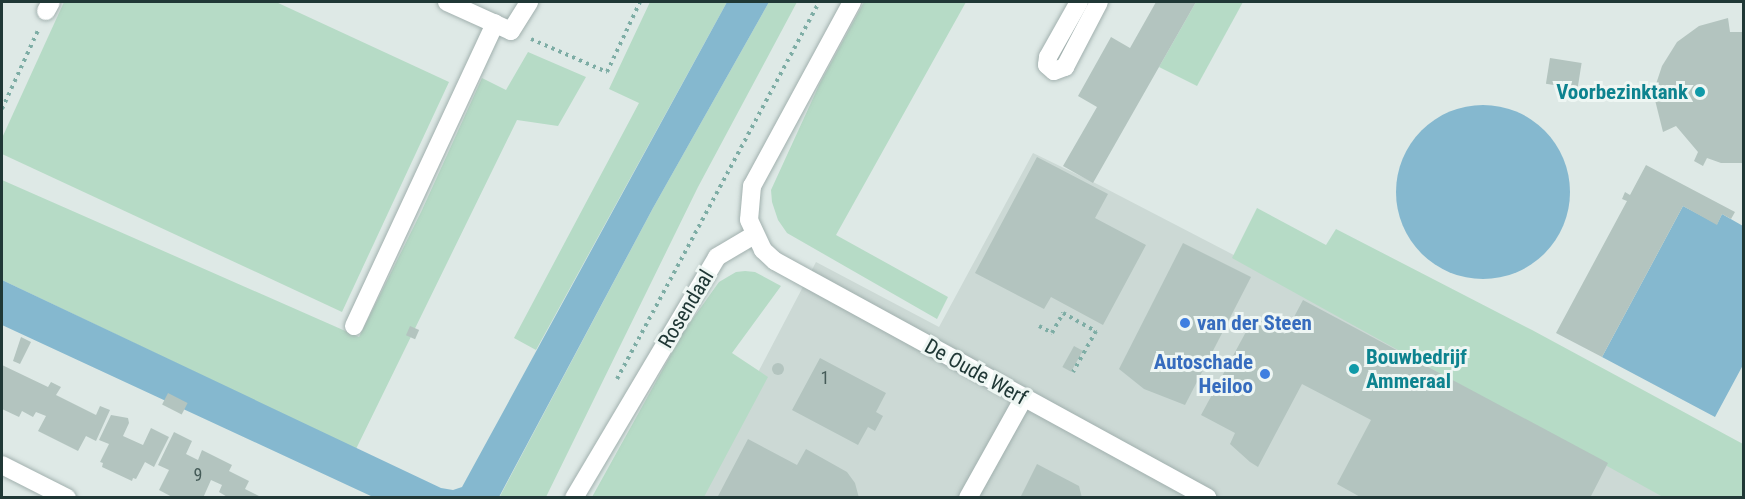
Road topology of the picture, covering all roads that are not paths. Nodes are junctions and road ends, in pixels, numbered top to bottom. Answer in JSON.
{"nodes":[{"id":1,"x":447,"y":2,"type":"edge"},
{"id":2,"x":528,"y":2,"type":"edge"},
{"id":3,"x":852,"y":2,"type":"edge"},
{"id":4,"x":1078,"y":2,"type":"edge"},
{"id":5,"x":1099,"y":2,"type":"edge"},
{"id":6,"x":495,"y":23,"type":"junction"},
{"id":7,"x":754,"y":235,"type":"junction"},
{"id":8,"x":354,"y":326,"type":"dead end"},
{"id":9,"x":1023,"y":399,"type":"junction"},
{"id":10,"x":2,"y":465,"type":"edge"},
{"id":11,"x":67,"y":498,"type":"edge"},
{"id":12,"x":574,"y":498,"type":"edge"},
{"id":13,"x":968,"y":498,"type":"edge"},
{"id":14,"x":1207,"y":498,"type":"edge"}],
"edges":[{"from":1,"to":6,"type":"street"},
{"from":2,"to":6,"type":"street"},
{"from":3,"to":7,"type":"street"},
{"from":4,"to":5,"type":"street"},
{"from":6,"to":8,"type":"street"},
{"from":7,"to":9,"type":"street","name":"De Oude Werf"},
{"from":7,"to":12,"type":"street","name":"Rosendaal"},
{"from":9,"to":13,"type":"street"},
{"from":9,"to":14,"type":"street","name":"De Oude Werf"},
{"from":10,"to":11,"type":"street"}]}
